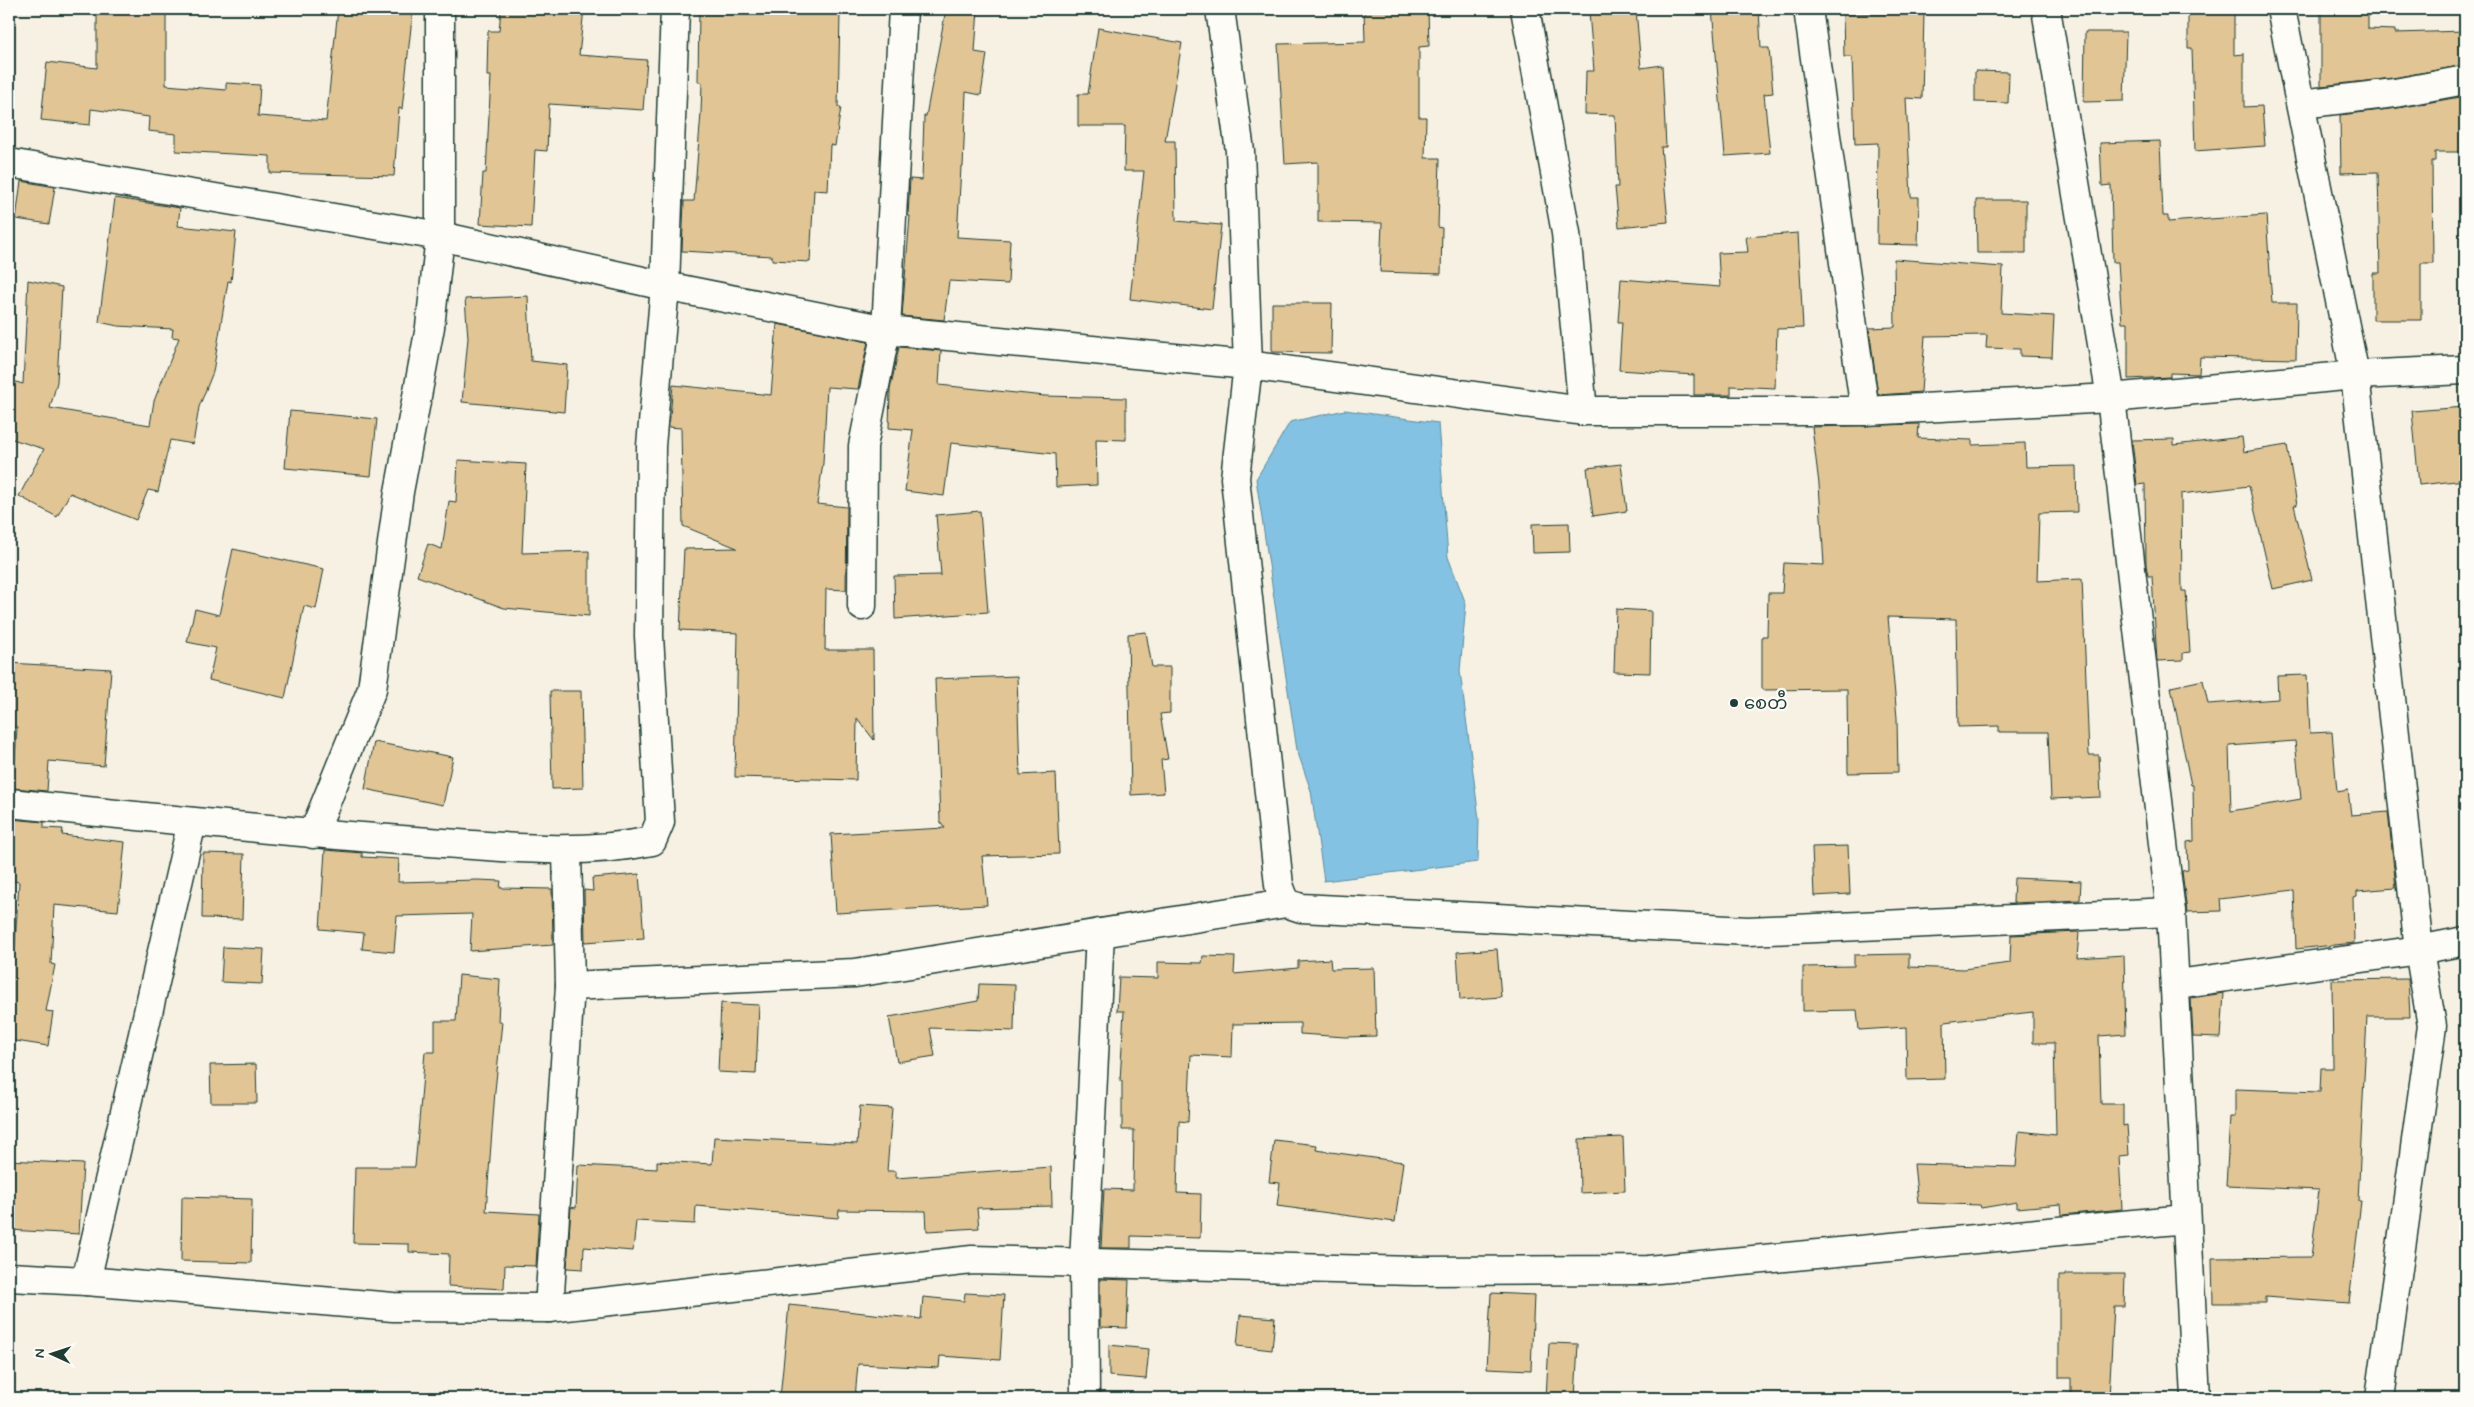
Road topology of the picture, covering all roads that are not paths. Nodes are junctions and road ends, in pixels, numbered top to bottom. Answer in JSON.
{"nodes":[{"id":1,"x":440,"y":9,"type":"edge"},
{"id":2,"x":675,"y":9,"type":"edge"},
{"id":3,"x":903,"y":9,"type":"edge"},
{"id":4,"x":1220,"y":9,"type":"edge"},
{"id":5,"x":1525,"y":9,"type":"edge"},
{"id":6,"x":1808,"y":9,"type":"edge"},
{"id":7,"x":2046,"y":9,"type":"edge"},
{"id":8,"x":2281,"y":9,"type":"edge"},
{"id":9,"x":2465,"y":80,"type":"edge"},
{"id":10,"x":2300,"y":104,"type":"junction"},
{"id":11,"x":9,"y":163,"type":"edge"},
{"id":12,"x":440,"y":236,"type":"junction"},
{"id":13,"x":665,"y":286,"type":"junction"},
{"id":14,"x":886,"y":330,"type":"junction"},
{"id":15,"x":1248,"y":364,"type":"junction"},
{"id":16,"x":2465,"y":370,"type":"edge"},
{"id":17,"x":2354,"y":375,"type":"junction"},
{"id":18,"x":2111,"y":398,"type":"junction"},
{"id":19,"x":1584,"y":411,"type":"junction"},
{"id":20,"x":1865,"y":411,"type":"junction"},
{"id":21,"x":862,"y":606,"type":"dead end"},
{"id":22,"x":9,"y":803,"type":"edge"},
{"id":23,"x":192,"y":822,"type":"junction"},
{"id":24,"x":313,"y":834,"type":"junction"},
{"id":25,"x":567,"y":851,"type":"junction"},
{"id":26,"x":1286,"y":903,"type":"junction"},
{"id":27,"x":2171,"y":912,"type":"junction"},
{"id":28,"x":1100,"y":933,"type":"junction"},
{"id":29,"x":2465,"y":941,"type":"edge"},
{"id":30,"x":2419,"y":950,"type":"junction"},
{"id":31,"x":2176,"y":984,"type":"junction"},
{"id":32,"x":570,"y":986,"type":"junction"},
{"id":33,"x":2186,"y":1219,"type":"junction"},
{"id":34,"x":1084,"y":1262,"type":"junction"},
{"id":35,"x":9,"y":1277,"type":"edge"},
{"id":36,"x":86,"y":1281,"type":"junction"},
{"id":37,"x":549,"y":1308,"type":"junction"},
{"id":38,"x":1085,"y":1398,"type":"edge"},
{"id":39,"x":2196,"y":1398,"type":"edge"},
{"id":40,"x":2380,"y":1398,"type":"edge"}],
"edges":[{"from":1,"to":12,"type":"street"},
{"from":2,"to":13,"type":"street"},
{"from":3,"to":14,"type":"street"},
{"from":4,"to":15,"type":"street"},
{"from":5,"to":19,"type":"street"},
{"from":6,"to":20,"type":"street"},
{"from":7,"to":18,"type":"street"},
{"from":8,"to":10,"type":"street"},
{"from":9,"to":10,"type":"street"},
{"from":10,"to":17,"type":"street"},
{"from":11,"to":12,"type":"street"},
{"from":12,"to":13,"type":"street"},
{"from":12,"to":24,"type":"street"},
{"from":13,"to":14,"type":"street"},
{"from":13,"to":25,"type":"street"},
{"from":14,"to":15,"type":"street"},
{"from":14,"to":21,"type":"street"},
{"from":15,"to":19,"type":"street"},
{"from":15,"to":26,"type":"street"},
{"from":16,"to":17,"type":"street"},
{"from":17,"to":18,"type":"street"},
{"from":17,"to":30,"type":"street"},
{"from":18,"to":20,"type":"street"},
{"from":18,"to":27,"type":"street"},
{"from":19,"to":20,"type":"street"},
{"from":22,"to":23,"type":"street"},
{"from":23,"to":24,"type":"street"},
{"from":23,"to":36,"type":"street"},
{"from":24,"to":25,"type":"street"},
{"from":25,"to":32,"type":"street"},
{"from":26,"to":27,"type":"street"},
{"from":26,"to":28,"type":"street"},
{"from":27,"to":31,"type":"street"},
{"from":28,"to":32,"type":"street"},
{"from":28,"to":34,"type":"street"},
{"from":29,"to":30,"type":"street"},
{"from":30,"to":31,"type":"street"},
{"from":30,"to":40,"type":"street"},
{"from":31,"to":33,"type":"street"},
{"from":32,"to":37,"type":"street"},
{"from":33,"to":34,"type":"street"},
{"from":33,"to":39,"type":"street"},
{"from":34,"to":37,"type":"street"},
{"from":34,"to":38,"type":"street"},
{"from":35,"to":36,"type":"street"},
{"from":36,"to":37,"type":"street"}]}
